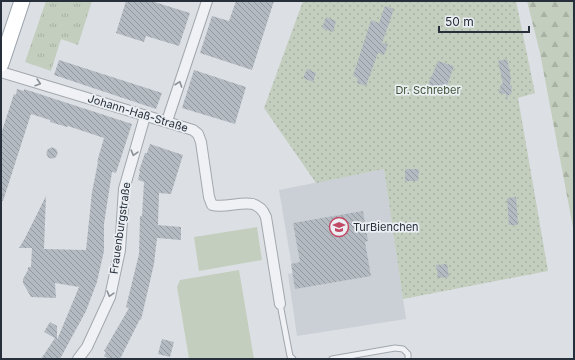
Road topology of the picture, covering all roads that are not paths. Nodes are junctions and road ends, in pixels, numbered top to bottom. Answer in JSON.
{"nodes":[{"id":1,"x":22,"y":1,"type":"edge"},
{"id":2,"x":207,"y":1,"type":"edge"},
{"id":3,"x":1,"y":64,"type":"edge"},
{"id":4,"x":1,"y":72,"type":"edge"},
{"id":5,"x":145,"y":116,"type":"junction"},
{"id":6,"x":167,"y":121,"type":"junction"},
{"id":7,"x":280,"y":304,"type":"joint"},
{"id":8,"x":78,"y":359,"type":"edge"},
{"id":9,"x":293,"y":359,"type":"edge"},
{"id":10,"x":332,"y":359,"type":"edge"},
{"id":11,"x":408,"y":359,"type":"edge"}],
"edges":[{"from":1,"to":3,"type":"main road"},
{"from":6,"to":2,"type":"street","one_way":true},
{"from":4,"to":5,"type":"street","name":"Johann-Haß-Straße","one_way":true},
{"from":5,"to":6,"type":"street","name":"Johann-Haß-Straße"},
{"from":5,"to":8,"type":"street","name":"Frauenburgstraße","one_way":true},
{"from":6,"to":7,"type":"street","name":"Johann-Haß-Straße"},
{"from":7,"to":9,"type":"lane"},
{"from":10,"to":11,"type":"lane"}]}
